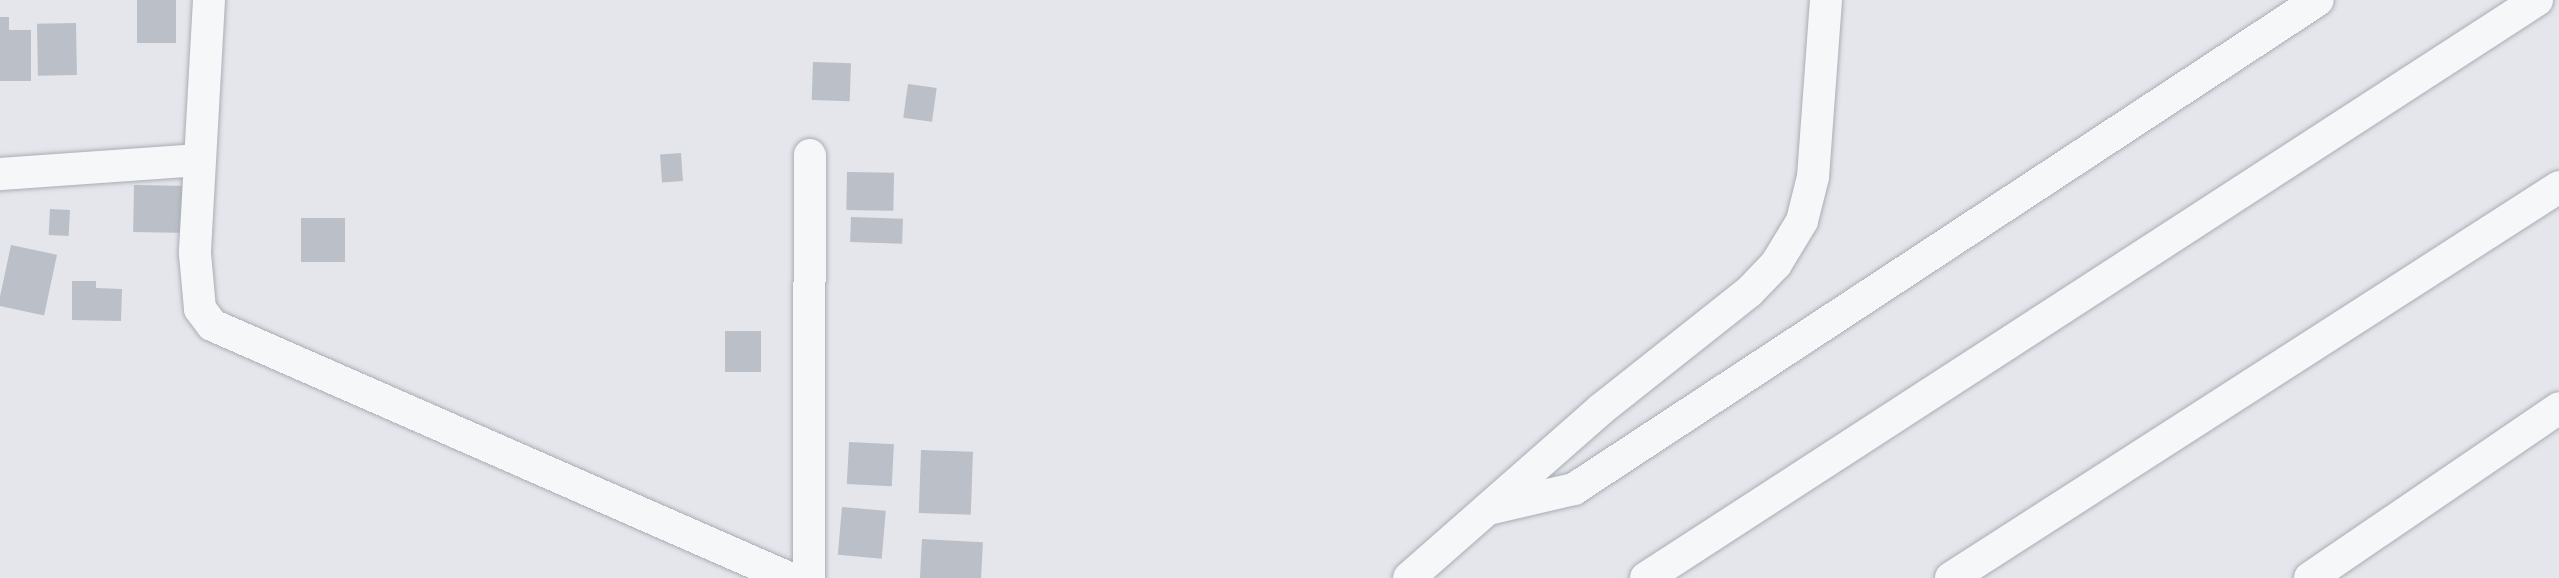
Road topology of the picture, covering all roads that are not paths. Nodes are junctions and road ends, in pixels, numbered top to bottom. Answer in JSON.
{"nodes":[{"id":1,"x":209,"y":0,"type":"edge"},
{"id":2,"x":1826,"y":0,"type":"edge"},
{"id":3,"x":2318,"y":0,"type":"edge"},
{"id":4,"x":2537,"y":0,"type":"edge"},
{"id":5,"x":810,"y":155,"type":"dead end"},
{"id":6,"x":198,"y":160,"type":"junction"},
{"id":7,"x":0,"y":174,"type":"edge"},
{"id":8,"x":2559,"y":187,"type":"edge"},
{"id":9,"x":2559,"y":408,"type":"edge"},
{"id":10,"x":1488,"y":509,"type":"junction"},
{"id":11,"x":789,"y":578,"type":"edge"},
{"id":12,"x":809,"y":578,"type":"edge"},
{"id":13,"x":1409,"y":578,"type":"edge"},
{"id":14,"x":1646,"y":578,"type":"edge"},
{"id":15,"x":1951,"y":578,"type":"edge"},
{"id":16,"x":2310,"y":578,"type":"edge"}],
"edges":[{"from":1,"to":6,"type":"street"},
{"from":2,"to":10,"type":"street"},
{"from":3,"to":10,"type":"street"},
{"from":4,"to":14,"type":"street"},
{"from":5,"to":12,"type":"street"},
{"from":6,"to":7,"type":"street"},
{"from":6,"to":11,"type":"street"},
{"from":8,"to":15,"type":"street"},
{"from":9,"to":16,"type":"street"},
{"from":10,"to":13,"type":"street"}]}
